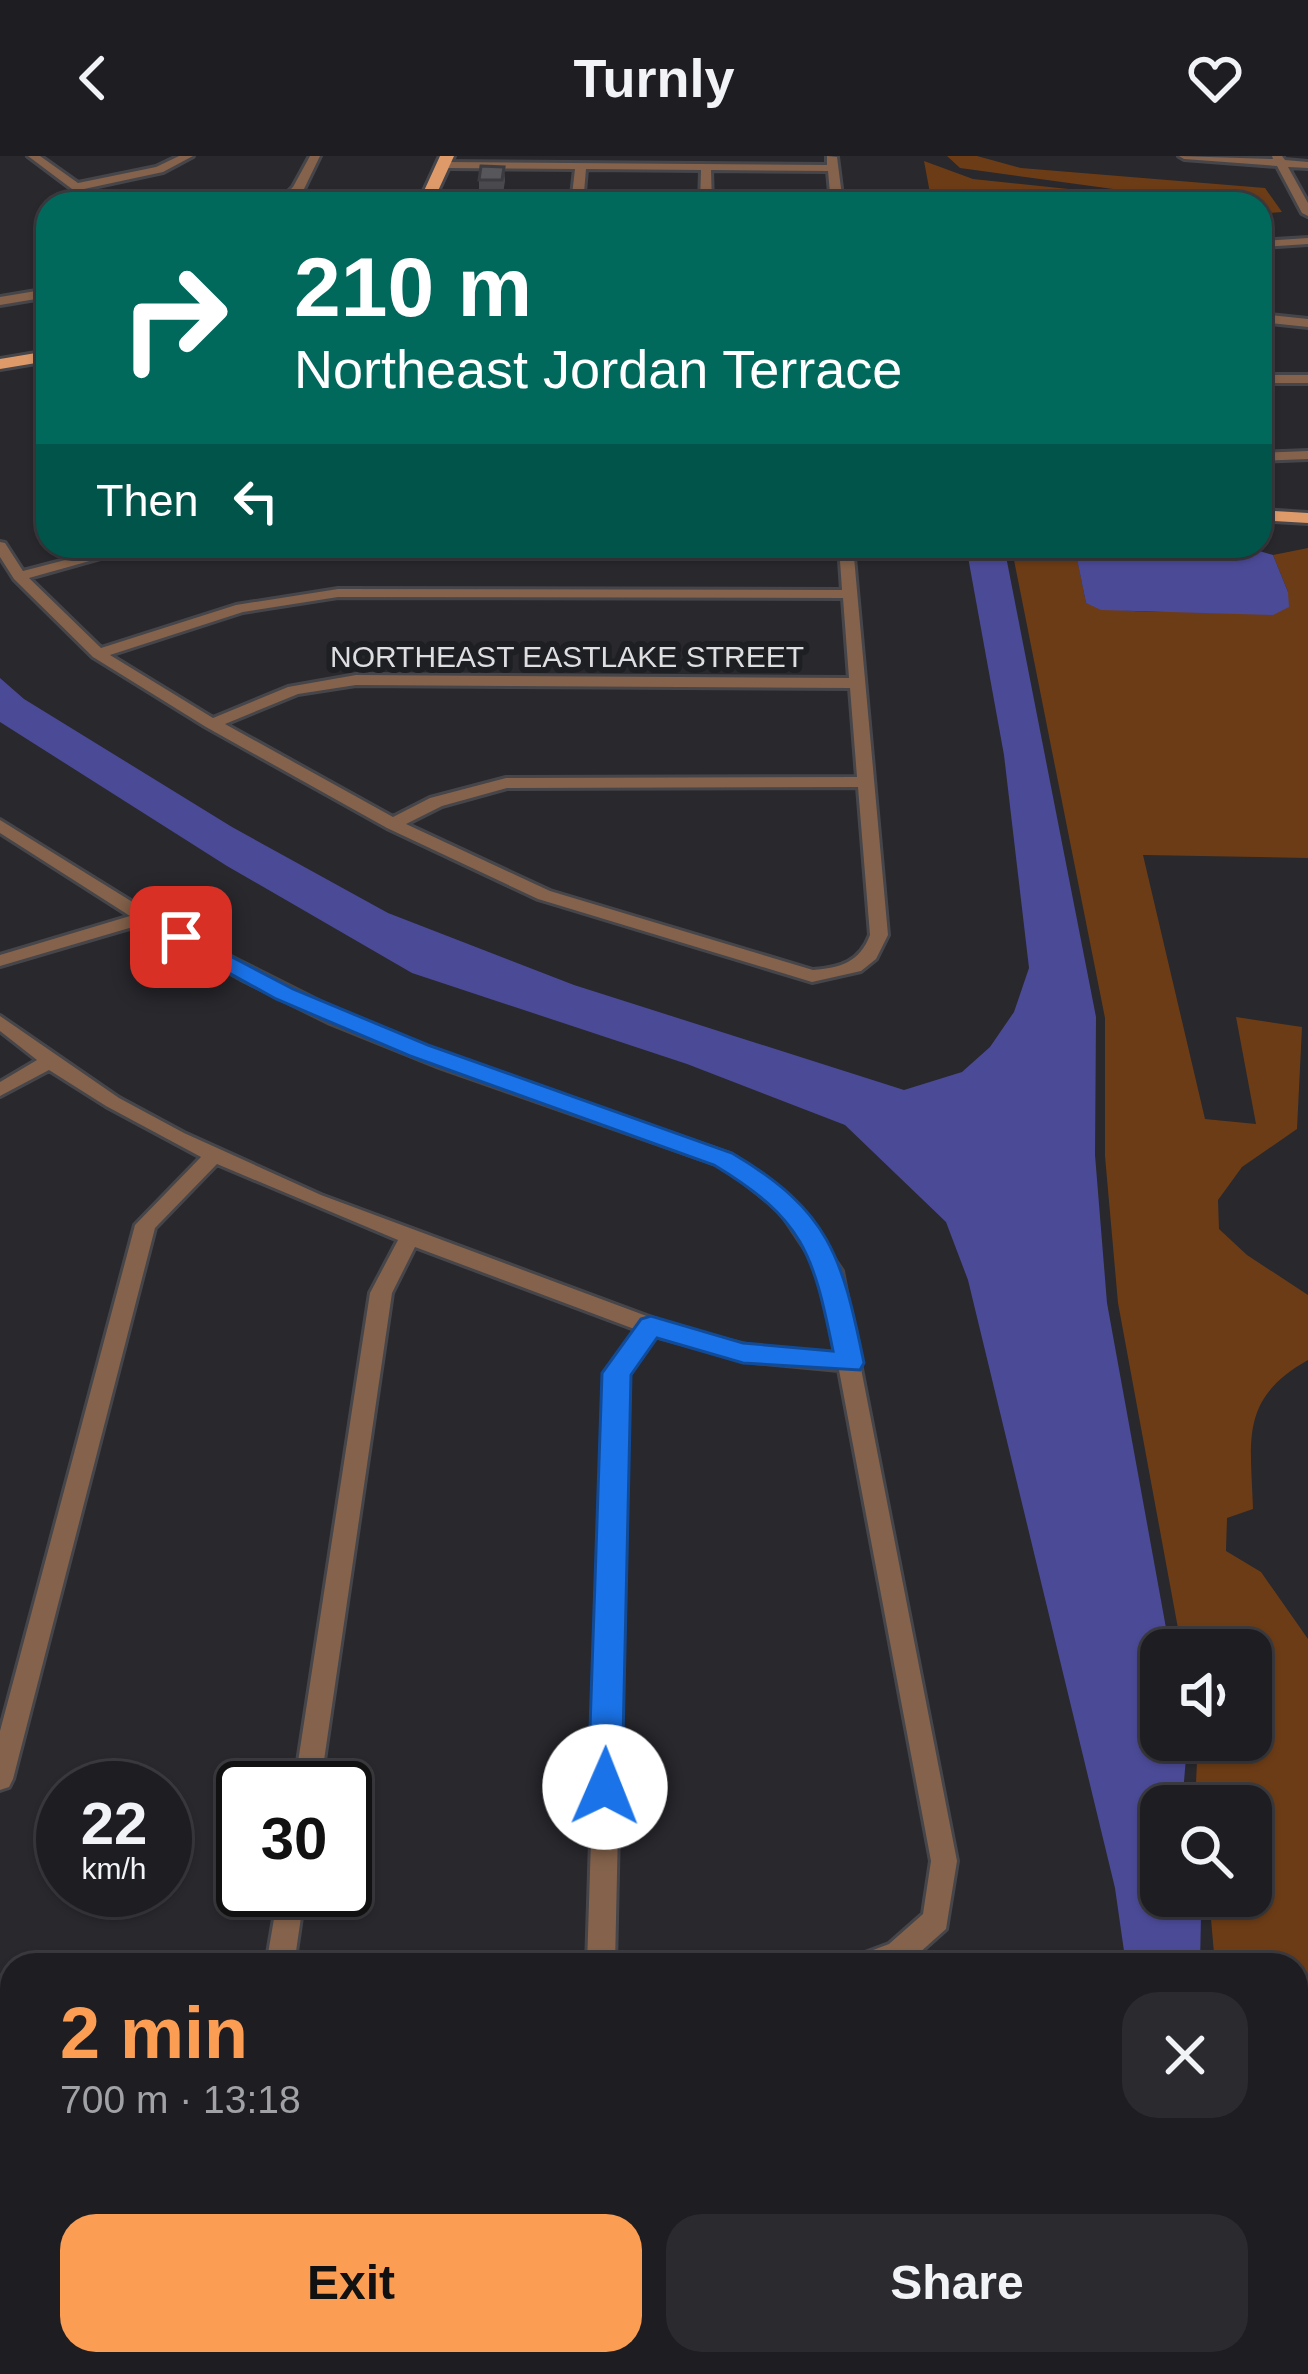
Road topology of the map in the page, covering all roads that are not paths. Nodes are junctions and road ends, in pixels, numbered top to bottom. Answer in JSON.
{"nodes":[{"id":1,"x":33,"y":156,"type":"edge"},
{"id":2,"x":188,"y":156,"type":"edge"},
{"id":3,"x":315,"y":156,"type":"edge"},
{"id":4,"x":1184,"y":156,"type":"edge"},
{"id":5,"x":1278,"y":159,"type":"edge"},
{"id":6,"x":446,"y":160,"type":"edge"},
{"id":7,"x":832,"y":162,"type":"edge"},
{"id":8,"x":1308,"y":165,"type":"edge"},
{"id":9,"x":581,"y":166,"type":"junction"},
{"id":10,"x":706,"y":167,"type":"junction"},
{"id":11,"x":76,"y":187,"type":"junction"},
{"id":12,"x":80,"y":192,"type":"edge"},
{"id":13,"x":295,"y":192,"type":"edge"},
{"id":14,"x":431,"y":192,"type":"edge"},
{"id":15,"x":578,"y":192,"type":"edge"},
{"id":16,"x":706,"y":192,"type":"edge"},
{"id":17,"x":836,"y":192,"type":"edge"},
{"id":18,"x":1308,"y":213,"type":"edge"},
{"id":19,"x":1308,"y":241,"type":"edge"},
{"id":20,"x":1272,"y":243,"type":"edge"},
{"id":21,"x":0,"y":282,"type":"edge"},
{"id":22,"x":36,"y":295,"type":"edge"},
{"id":23,"x":5,"y":300,"type":"edge"},
{"id":24,"x":1272,"y":320,"type":"edge"},
{"id":25,"x":1308,"y":323,"type":"edge"},
{"id":26,"x":36,"y":359,"type":"edge"},
{"id":27,"x":0,"y":367,"type":"edge"},
{"id":28,"x":36,"y":371,"type":"edge"},
{"id":29,"x":1272,"y":379,"type":"edge"},
{"id":30,"x":1308,"y":379,"type":"edge"},
{"id":31,"x":1308,"y":455,"type":"edge"},
{"id":32,"x":1272,"y":456,"type":"edge"},
{"id":33,"x":1272,"y":514,"type":"edge"},
{"id":34,"x":1308,"y":514,"type":"edge"},
{"id":35,"x":0,"y":546,"type":"edge"},
{"id":36,"x":89,"y":558,"type":"edge"},
{"id":37,"x":847,"y":558,"type":"edge"},
{"id":38,"x":19,"y":576,"type":"junction"},
{"id":39,"x":850,"y":594,"type":"junction"},
{"id":40,"x":98,"y":653,"type":"junction"},
{"id":41,"x":858,"y":683,"type":"junction"},
{"id":42,"x":212,"y":724,"type":"junction"},
{"id":43,"x":866,"y":782,"type":"junction"},
{"id":44,"x":393,"y":824,"type":"junction"},
{"id":45,"x":5,"y":833,"type":"edge"},
{"id":46,"x":146,"y":917,"type":"junction"},
{"id":47,"x":0,"y":961,"type":"edge"},
{"id":48,"x":0,"y":1022,"type":"edge"},
{"id":49,"x":46,"y":1063,"type":"junction"},
{"id":50,"x":0,"y":1090,"type":"edge"},
{"id":51,"x":214,"y":1154,"type":"junction"},
{"id":52,"x":410,"y":1237,"type":"junction"},
{"id":53,"x":651,"y":1326,"type":"junction"},
{"id":54,"x":850,"y":1363,"type":"junction"},
{"id":55,"x":311,"y":1761,"type":"edge"},
{"id":56,"x":0,"y":1779,"type":"edge"},
{"id":57,"x":288,"y":1917,"type":"edge"},
{"id":58,"x":282,"y":1953,"type":"edge"},
{"id":59,"x":601,"y":1953,"type":"edge"},
{"id":60,"x":899,"y":1953,"type":"edge"}],
"edges":[{"from":1,"to":11,"type":"street"},
{"from":2,"to":11,"type":"street"},
{"from":3,"to":13,"type":"street"},
{"from":4,"to":5,"type":"street"},
{"from":5,"to":8,"type":"street"},
{"from":5,"to":18,"type":"street"},
{"from":6,"to":9,"type":"street"},
{"from":6,"to":14,"type":"main road"},
{"from":7,"to":10,"type":"street"},
{"from":7,"to":17,"type":"street"},
{"from":9,"to":10,"type":"street"},
{"from":9,"to":15,"type":"street"},
{"from":10,"to":16,"type":"street"},
{"from":11,"to":12,"type":"street"},
{"from":19,"to":20,"type":"street"},
{"from":21,"to":23,"type":"street"},
{"from":22,"to":23,"type":"street"},
{"from":24,"to":25,"type":"street"},
{"from":26,"to":27,"type":"main road"},
{"from":27,"to":28,"type":"main road"},
{"from":29,"to":30,"type":"street"},
{"from":31,"to":32,"type":"street"},
{"from":33,"to":34,"type":"main road"},
{"from":35,"to":38,"type":"street"},
{"from":36,"to":38,"type":"street"},
{"from":37,"to":39,"type":"street"},
{"from":38,"to":40,"type":"street"},
{"from":39,"to":40,"type":"street"},
{"from":39,"to":41,"type":"street"},
{"from":40,"to":42,"type":"street"},
{"from":41,"to":42,"type":"street","name":"NORTHEAST EASTLAKE STREET"},
{"from":41,"to":43,"type":"street"},
{"from":42,"to":44,"type":"street"},
{"from":43,"to":44,"type":"street"},
{"from":43,"to":44,"type":"street"},
{"from":45,"to":46,"type":"street"},
{"from":46,"to":47,"type":"street"},
{"from":46,"to":54,"type":"street"},
{"from":48,"to":49,"type":"street"},
{"from":49,"to":50,"type":"street"},
{"from":49,"to":51,"type":"street"},
{"from":51,"to":52,"type":"street"},
{"from":51,"to":56,"type":"street"},
{"from":52,"to":53,"type":"street"},
{"from":52,"to":55,"type":"street"},
{"from":53,"to":54,"type":"street"},
{"from":53,"to":59,"type":"street"},
{"from":54,"to":60,"type":"street"},
{"from":57,"to":58,"type":"street"}]}
